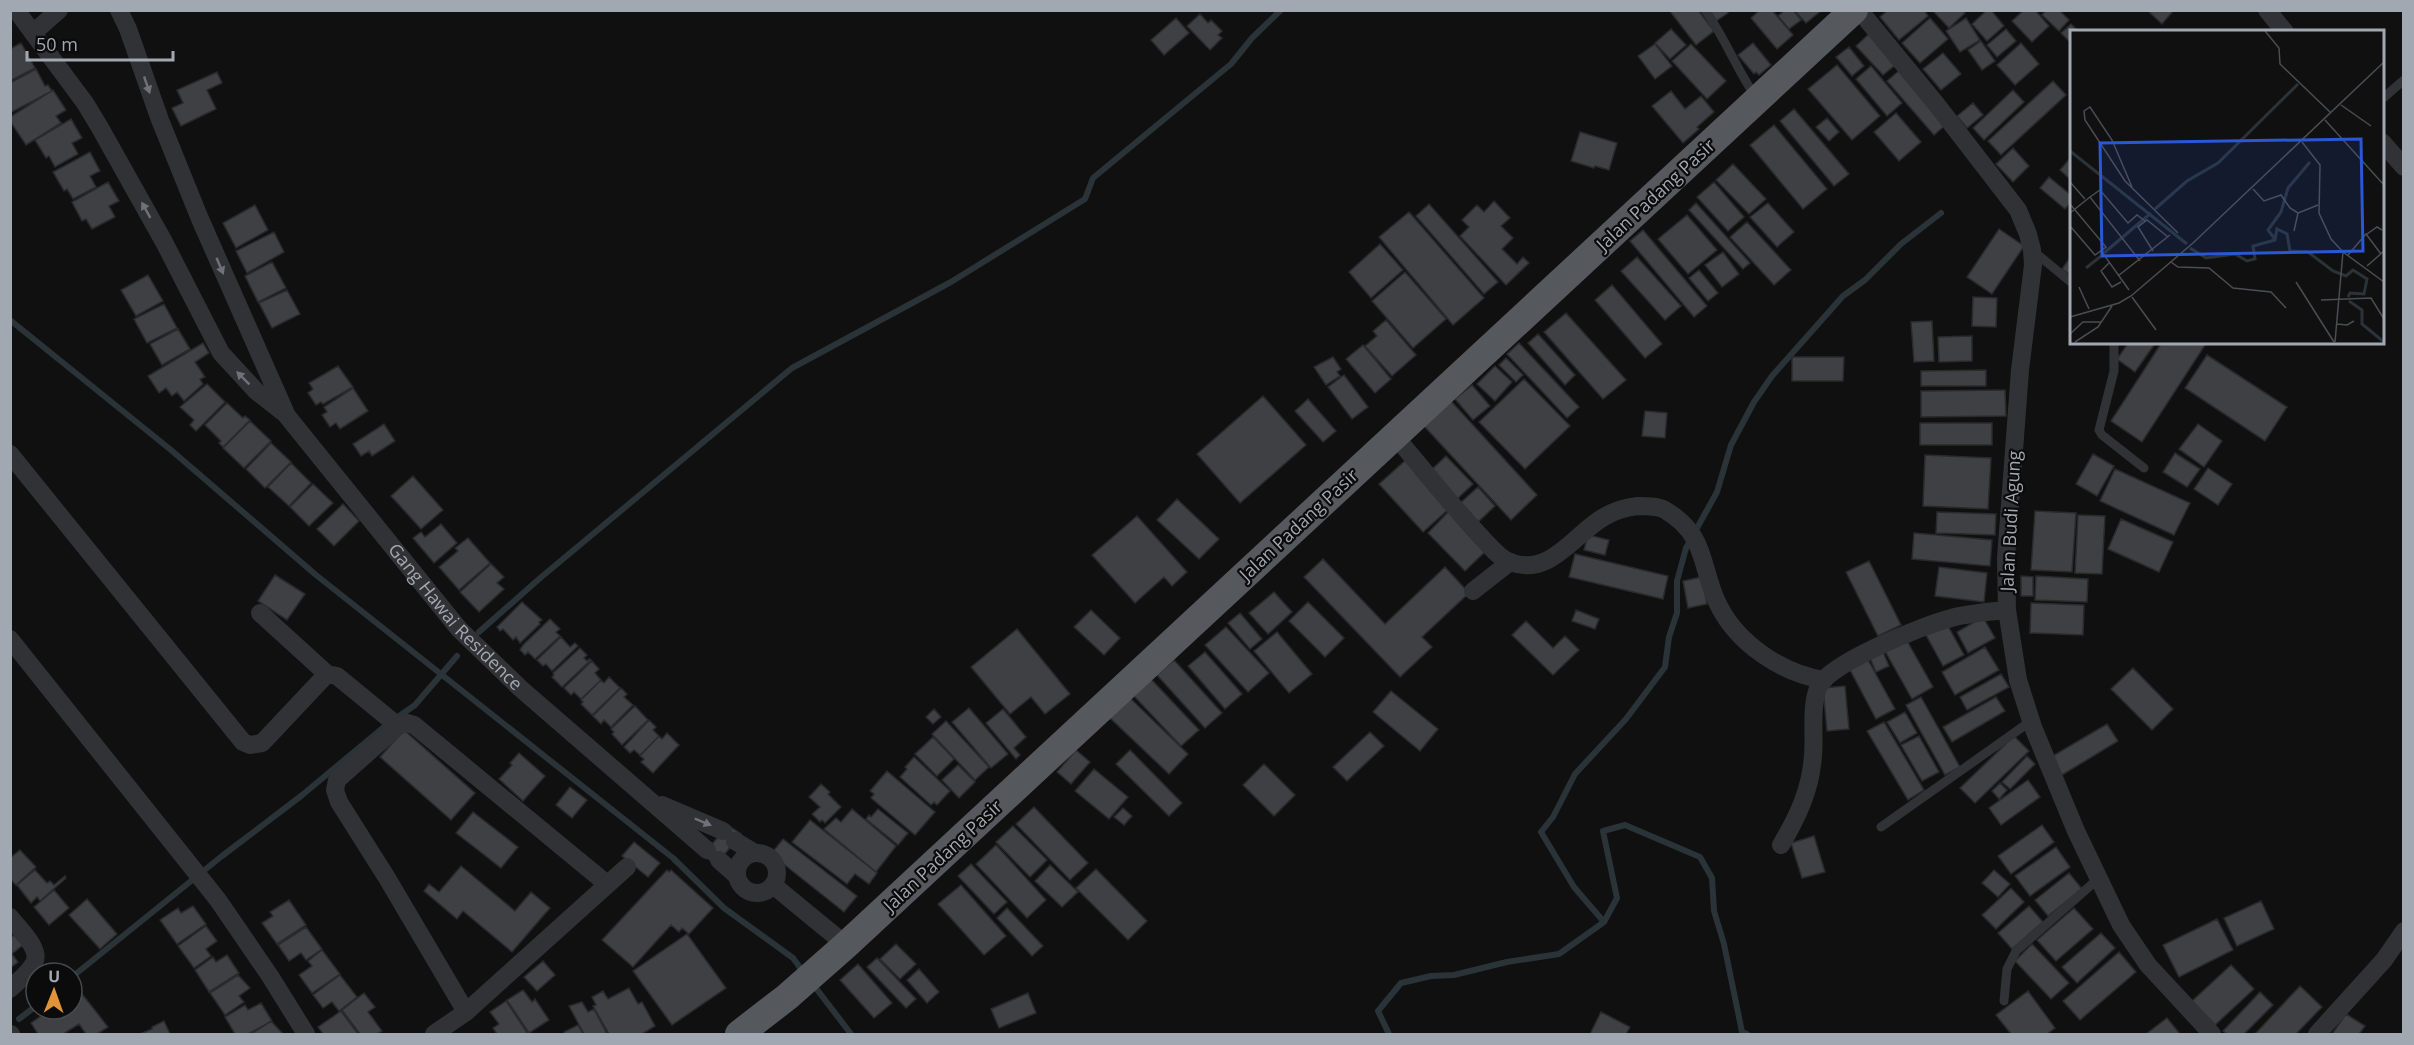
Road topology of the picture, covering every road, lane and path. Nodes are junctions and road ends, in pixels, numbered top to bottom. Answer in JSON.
{"nodes":[{"id":1,"x":16,"y":10,"type":"edge"},
{"id":2,"x":59,"y":10,"type":"edge"},
{"id":3,"x":119,"y":10,"type":"edge"},
{"id":4,"x":1705,"y":10,"type":"edge"},
{"id":5,"x":1854,"y":10,"type":"edge"},
{"id":6,"x":1859,"y":10,"type":"edge"},
{"id":7,"x":2267,"y":10,"type":"edge"},
{"id":8,"x":2283,"y":30,"type":"edge"},
{"id":9,"x":33,"y":33,"type":"junction"},
{"id":10,"x":2403,"y":80,"type":"edge"},
{"id":11,"x":2384,"y":97,"type":"edge"},
{"id":12,"x":1758,"y":100,"type":"junction"},
{"id":13,"x":2384,"y":144,"type":"edge"},
{"id":14,"x":2403,"y":166,"type":"edge"},
{"id":15,"x":2032,"y":250,"type":"junction"},
{"id":16,"x":2070,"y":280,"type":"edge"},
{"id":17,"x":2114,"y":344,"type":"edge"},
{"id":18,"x":287,"y":416,"type":"junction"},
{"id":19,"x":1394,"y":435,"type":"junction"},
{"id":20,"x":10,"y":454,"type":"edge"},
{"id":21,"x":2144,"y":468,"type":"dead end"},
{"id":22,"x":1510,"y":562,"type":"junction"},
{"id":23,"x":1473,"y":591,"type":"dead end"},
{"id":24,"x":2007,"y":610,"type":"junction"},
{"id":25,"x":260,"y":613,"type":"dead end"},
{"id":26,"x":10,"y":639,"type":"edge"},
{"id":27,"x":327,"y":674,"type":"junction"},
{"id":28,"x":1824,"y":680,"type":"junction"},
{"id":29,"x":392,"y":720,"type":"junction"},
{"id":30,"x":2031,"y":721,"type":"junction"},
{"id":31,"x":644,"y":797,"type":"junction"},
{"id":32,"x":1881,"y":827,"type":"dead end"},
{"id":33,"x":1781,"y":844,"type":"dead end"},
{"id":34,"x":755,"y":853,"type":"junction"},
{"id":35,"x":627,"y":867,"type":"dead end"},
{"id":36,"x":737,"y":876,"type":"junction"},
{"id":37,"x":2098,"y":878,"type":"junction"},
{"id":38,"x":607,"y":884,"type":"junction"},
{"id":39,"x":773,"y":885,"type":"junction"},
{"id":40,"x":10,"y":917,"type":"edge"},
{"id":41,"x":2403,"y":931,"type":"edge"},
{"id":42,"x":837,"y":952,"type":"junction"},
{"id":43,"x":10,"y":989,"type":"edge"},
{"id":44,"x":2004,"y":1002,"type":"dead end"},
{"id":45,"x":466,"y":1012,"type":"junction"},
{"id":46,"x":306,"y":1035,"type":"edge"},
{"id":47,"x":434,"y":1035,"type":"edge"},
{"id":48,"x":739,"y":1035,"type":"edge"},
{"id":49,"x":2212,"y":1035,"type":"edge"},
{"id":50,"x":2318,"y":1035,"type":"edge"}],
"edges":[{"from":1,"to":9,"type":"street"},
{"from":2,"to":9,"type":"street"},
{"from":3,"to":18,"type":"street","one_way":true},
{"from":4,"to":12,"type":"lane"},
{"from":5,"to":12,"type":"highway","name":"Jalan Padang Pasir"},
{"from":6,"to":15,"type":"street","name":"Jalan Budi Agung"},
{"from":7,"to":8,"type":"street"},
{"from":18,"to":9,"type":"street","one_way":true},
{"from":10,"to":11,"type":"lane"},
{"from":12,"to":19,"type":"highway","name":"Jalan Padang Pasir"},
{"from":13,"to":14,"type":"street"},
{"from":15,"to":16,"type":"lane"},
{"from":15,"to":24,"type":"street","name":"Jalan Budi Agung"},
{"from":17,"to":21,"type":"lane"},
{"from":18,"to":31,"type":"street","name":"Gang Hawai Residence"},
{"from":19,"to":22,"type":"street"},
{"from":19,"to":42,"type":"highway","name":"Jalan Padang Pasir"},
{"from":20,"to":27,"type":"street"},
{"from":22,"to":23,"type":"street"},
{"from":22,"to":28,"type":"street"},
{"from":24,"to":28,"type":"street"},
{"from":24,"to":30,"type":"street","name":"Jalan Budi Agung"},
{"from":25,"to":27,"type":"street"},
{"from":26,"to":46,"type":"street"},
{"from":27,"to":29,"type":"street"},
{"from":28,"to":33,"type":"street"},
{"from":29,"to":38,"type":"street"},
{"from":29,"to":45,"type":"street"},
{"from":30,"to":32,"type":"lane"},
{"from":30,"to":37,"type":"street","name":"Jalan Budi Agung"},
{"from":31,"to":34,"type":"street","one_way":true},
{"from":31,"to":36,"type":"street","name":"Gang Hawai Residence"},
{"from":34,"to":36,"type":"street"},
{"from":34,"to":39,"type":"street"},
{"from":35,"to":38,"type":"street"},
{"from":36,"to":39,"type":"street"},
{"from":37,"to":44,"type":"lane"},
{"from":37,"to":49,"type":"street","name":"Jalan Budi Agung"},
{"from":38,"to":45,"type":"street"},
{"from":39,"to":42,"type":"street"},
{"from":40,"to":43,"type":"street"},
{"from":41,"to":50,"type":"street"},
{"from":42,"to":48,"type":"highway","name":"Jalan Padang Pasir"},
{"from":45,"to":47,"type":"street"}]}
